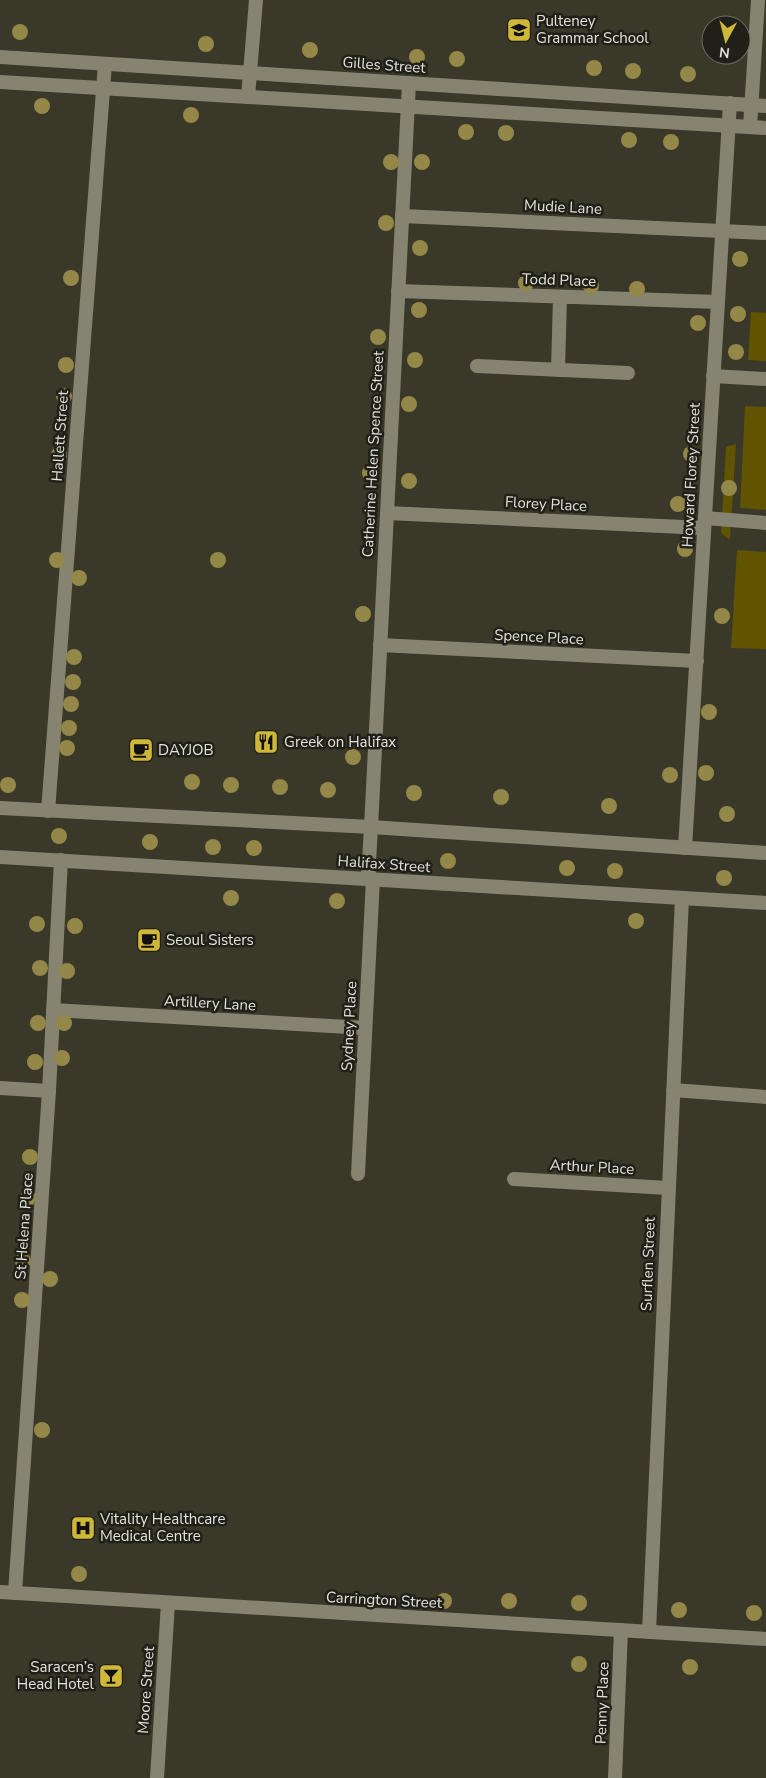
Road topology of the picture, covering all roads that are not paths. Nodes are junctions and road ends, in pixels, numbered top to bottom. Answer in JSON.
{"nodes":[{"id":1,"x":256,"y":0,"type":"edge"},
{"id":2,"x":758,"y":0,"type":"edge"},
{"id":3,"x":0,"y":57,"type":"edge"},
{"id":4,"x":106,"y":64,"type":"junction"},
{"id":5,"x":250,"y":73,"type":"junction"},
{"id":6,"x":0,"y":82,"type":"edge"},
{"id":7,"x":409,"y":83,"type":"junction"},
{"id":8,"x":103,"y":88,"type":"junction"},
{"id":9,"x":248,"y":97,"type":"junction"},
{"id":10,"x":730,"y":103,"type":"junction"},
{"id":11,"x":751,"y":105,"type":"junction"},
{"id":12,"x":766,"y":106,"type":"edge"},
{"id":13,"x":408,"y":107,"type":"junction"},
{"id":14,"x":728,"y":126,"type":"junction"},
{"id":15,"x":750,"y":127,"type":"junction"},
{"id":16,"x":766,"y":128,"type":"edge"},
{"id":17,"x":402,"y":216,"type":"junction"},
{"id":18,"x":722,"y":230,"type":"junction"},
{"id":19,"x":766,"y":233,"type":"edge"},
{"id":20,"x":398,"y":291,"type":"junction"},
{"id":21,"x":560,"y":297,"type":"junction"},
{"id":22,"x":718,"y":302,"type":"junction"},
{"id":23,"x":477,"y":366,"type":"dead end"},
{"id":24,"x":558,"y":370,"type":"junction"},
{"id":25,"x":628,"y":373,"type":"dead end"},
{"id":26,"x":714,"y":376,"type":"junction"},
{"id":27,"x":766,"y":379,"type":"edge"},
{"id":28,"x":387,"y":513,"type":"junction"},
{"id":29,"x":705,"y":523,"type":"junction"},
{"id":30,"x":766,"y":523,"type":"edge"},
{"id":31,"x":380,"y":645,"type":"junction"},
{"id":32,"x":696,"y":661,"type":"junction"},
{"id":33,"x":0,"y":808,"type":"edge"},
{"id":34,"x":48,"y":811,"type":"junction"},
{"id":35,"x":371,"y":828,"type":"junction"},
{"id":36,"x":685,"y":848,"type":"junction"},
{"id":37,"x":766,"y":853,"type":"edge"},
{"id":38,"x":0,"y":857,"type":"edge"},
{"id":39,"x":61,"y":860,"type":"junction"},
{"id":40,"x":371,"y":879,"type":"junction"},
{"id":41,"x":682,"y":898,"type":"junction"},
{"id":42,"x":766,"y":903,"type":"edge"},
{"id":43,"x":53,"y":1010,"type":"junction"},
{"id":44,"x":366,"y":1028,"type":"junction"},
{"id":45,"x":0,"y":1088,"type":"edge"},
{"id":46,"x":673,"y":1090,"type":"junction"},
{"id":47,"x":49,"y":1091,"type":"junction"},
{"id":48,"x":766,"y":1097,"type":"edge"},
{"id":49,"x":358,"y":1174,"type":"dead end"},
{"id":50,"x":514,"y":1179,"type":"dead end"},
{"id":51,"x":668,"y":1188,"type":"junction"},
{"id":52,"x":0,"y":1592,"type":"edge"},
{"id":53,"x":16,"y":1593,"type":"junction"},
{"id":54,"x":168,"y":1603,"type":"junction"},
{"id":55,"x":621,"y":1630,"type":"junction"},
{"id":56,"x":649,"y":1632,"type":"junction"},
{"id":57,"x":766,"y":1639,"type":"edge"},
{"id":58,"x":156,"y":1778,"type":"edge"},
{"id":59,"x":615,"y":1778,"type":"edge"}],
"edges":[{"from":1,"to":5,"type":"street"},
{"from":2,"to":11,"type":"street"},
{"from":3,"to":4,"type":"street","name":"Gilles Street"},
{"from":4,"to":5,"type":"street","name":"Gilles Street"},
{"from":4,"to":8,"type":"street","name":"Hallett Street"},
{"from":5,"to":7,"type":"street","name":"Gilles Street"},
{"from":5,"to":9,"type":"street"},
{"from":6,"to":8,"type":"street"},
{"from":7,"to":10,"type":"street","name":"Gilles Street"},
{"from":7,"to":13,"type":"street","name":"Catherine Helen Spence Street"},
{"from":8,"to":9,"type":"street"},
{"from":8,"to":34,"type":"street","name":"Hallett Street"},
{"from":9,"to":13,"type":"street"},
{"from":10,"to":11,"type":"street","name":"Gilles Street"},
{"from":10,"to":14,"type":"street","name":"Howard Florey Street"},
{"from":11,"to":12,"type":"street","name":"Gilles Street"},
{"from":11,"to":15,"type":"street"},
{"from":13,"to":14,"type":"street"},
{"from":13,"to":17,"type":"street","name":"Catherine Helen Spence Street"},
{"from":14,"to":15,"type":"street"},
{"from":14,"to":18,"type":"street","name":"Howard Florey Street"},
{"from":15,"to":16,"type":"street"},
{"from":17,"to":18,"type":"street","name":"Mudie Lane"},
{"from":17,"to":20,"type":"street","name":"Catherine Helen Spence Street"},
{"from":18,"to":19,"type":"street","name":"Mudie Lane"},
{"from":18,"to":22,"type":"street","name":"Howard Florey Street"},
{"from":20,"to":21,"type":"street","name":"Todd Place"},
{"from":20,"to":28,"type":"street","name":"Catherine Helen Spence Street"},
{"from":21,"to":22,"type":"street","name":"Todd Place"},
{"from":21,"to":24,"type":"street"},
{"from":22,"to":26,"type":"street","name":"Howard Florey Street"},
{"from":23,"to":24,"type":"street"},
{"from":24,"to":25,"type":"street"},
{"from":26,"to":27,"type":"street"},
{"from":26,"to":29,"type":"street","name":"Howard Florey Street"},
{"from":28,"to":29,"type":"street","name":"Florey Place"},
{"from":28,"to":31,"type":"street","name":"Catherine Helen Spence Street"},
{"from":29,"to":30,"type":"street","name":"Florey Place"},
{"from":29,"to":32,"type":"street","name":"Howard Florey Street"},
{"from":31,"to":32,"type":"street","name":"Spence Place"},
{"from":31,"to":35,"type":"street","name":"Catherine Helen Spence Street"},
{"from":32,"to":36,"type":"street","name":"Howard Florey Street"},
{"from":33,"to":34,"type":"street"},
{"from":34,"to":35,"type":"street"},
{"from":35,"to":36,"type":"street"},
{"from":35,"to":40,"type":"street","name":"Sydney Place"},
{"from":36,"to":37,"type":"street"},
{"from":38,"to":39,"type":"street","name":"Halifax Street"},
{"from":39,"to":40,"type":"street","name":"Halifax Street"},
{"from":39,"to":43,"type":"street","name":"St Helena Place"},
{"from":40,"to":41,"type":"street","name":"Halifax Street"},
{"from":40,"to":44,"type":"street","name":"Sydney Place"},
{"from":41,"to":42,"type":"street","name":"Halifax Street"},
{"from":41,"to":46,"type":"street","name":"Surflen Street"},
{"from":43,"to":44,"type":"street","name":"Artillery Lane"},
{"from":43,"to":47,"type":"street","name":"St Helena Place"},
{"from":44,"to":49,"type":"street","name":"Sydney Place"},
{"from":45,"to":47,"type":"street"},
{"from":46,"to":48,"type":"street"},
{"from":46,"to":51,"type":"street","name":"Surflen Street"},
{"from":47,"to":53,"type":"street","name":"St Helena Place"},
{"from":50,"to":51,"type":"street","name":"Arthur Place"},
{"from":51,"to":56,"type":"street","name":"Surflen Street"},
{"from":52,"to":53,"type":"street","name":"Carrington Street"},
{"from":53,"to":54,"type":"street","name":"Carrington Street"},
{"from":54,"to":55,"type":"street","name":"Carrington Street"},
{"from":54,"to":58,"type":"street","name":"Moore Street"},
{"from":55,"to":56,"type":"street","name":"Carrington Street"},
{"from":55,"to":59,"type":"street","name":"Penny Place"},
{"from":56,"to":57,"type":"street","name":"Carrington Street"}]}
